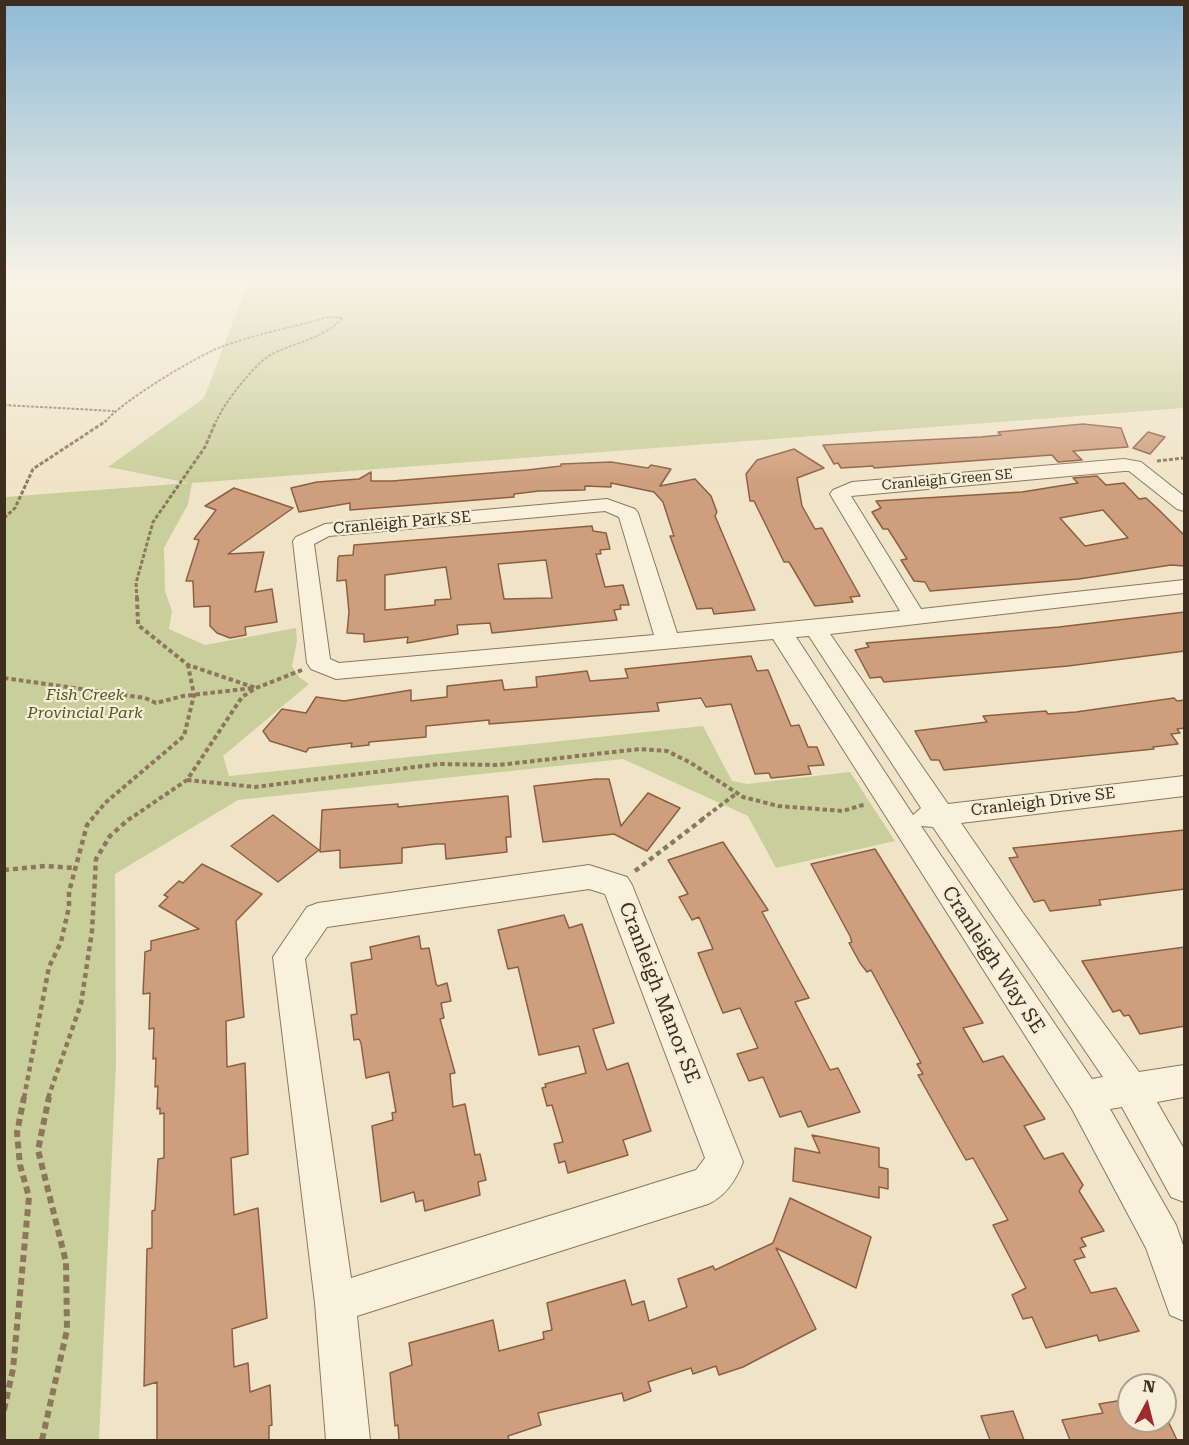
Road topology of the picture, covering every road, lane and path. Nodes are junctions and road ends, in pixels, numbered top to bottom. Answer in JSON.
{"nodes":[{"id":1,"x":219,"y":347,"type":"edge"},
{"id":2,"x":291,"y":347,"type":"edge"},
{"id":3,"x":4,"y":405,"type":"edge"},
{"id":4,"x":114,"y":411,"type":"junction"},
{"id":5,"x":1185,"y":458,"type":"edge"},
{"id":6,"x":1154,"y":461,"type":"dead end"},
{"id":7,"x":1185,"y":505,"type":"edge"},
{"id":8,"x":4,"y":518,"type":"edge"},
{"id":9,"x":1185,"y":586,"type":"edge"},
{"id":10,"x":914,"y":616,"type":"junction"},
{"id":11,"x":815,"y":628,"type":"junction"},
{"id":12,"x":780,"y":631,"type":"junction"},
{"id":13,"x":667,"y":639,"type":"junction"},
{"id":14,"x":319,"y":663,"type":"junction"},
{"id":15,"x":188,"y":665,"type":"junction"},
{"id":16,"x":4,"y":678,"type":"edge"},
{"id":17,"x":256,"y":688,"type":"junction"},
{"id":18,"x":194,"y":695,"type":"junction"},
{"id":19,"x":187,"y":780,"type":"junction"},
{"id":20,"x":1185,"y":786,"type":"edge"},
{"id":21,"x":737,"y":793,"type":"junction"},
{"id":22,"x":873,"y":802,"type":"dead end"},
{"id":23,"x":940,"y":814,"type":"junction"},
{"id":24,"x":903,"y":821,"type":"junction"},
{"id":25,"x":75,"y":868,"type":"junction"},
{"id":26,"x":4,"y":870,"type":"edge"},
{"id":27,"x":617,"y":885,"type":"junction"},
{"id":28,"x":1185,"y":1081,"type":"edge"},
{"id":29,"x":1131,"y":1089,"type":"junction"},
{"id":30,"x":1084,"y":1097,"type":"junction"},
{"id":31,"x":1185,"y":1184,"type":"edge"},
{"id":32,"x":1185,"y":1301,"type":"edge"},
{"id":33,"x":335,"y":1303,"type":"junction"},
{"id":34,"x":4,"y":1410,"type":"edge"},
{"id":35,"x":42,"y":1440,"type":"edge"},
{"id":36,"x":348,"y":1440,"type":"edge"}],
"edges":[{"from":1,"to":4,"type":"path"},
{"from":2,"to":15,"type":"path"},
{"from":3,"to":4,"type":"path"},
{"from":4,"to":8,"type":"path"},
{"from":5,"to":6,"type":"path"},
{"from":7,"to":10,"type":"street","name":"Cranleigh Green SE"},
{"from":9,"to":10,"type":"street"},
{"from":10,"to":11,"type":"street"},
{"from":11,"to":12,"type":"street"},
{"from":11,"to":23,"type":"street","name":"Cranleigh Way SE"},
{"from":12,"to":13,"type":"street"},
{"from":12,"to":24,"type":"street","name":"Cranleigh Way SE"},
{"from":13,"to":14,"type":"street"},
{"from":13,"to":14,"type":"street","name":"Cranleigh Park SE"},
{"from":14,"to":17,"type":"path"},
{"from":15,"to":17,"type":"path"},
{"from":15,"to":18,"type":"path"},
{"from":16,"to":18,"type":"path"},
{"from":17,"to":18,"type":"path"},
{"from":17,"to":19,"type":"path"},
{"from":18,"to":25,"type":"path"},
{"from":19,"to":21,"type":"path"},
{"from":19,"to":35,"type":"path"},
{"from":20,"to":23,"type":"street","name":"Cranleigh Drive SE"},
{"from":21,"to":22,"type":"path"},
{"from":21,"to":27,"type":"path"},
{"from":23,"to":24,"type":"street","name":"Cranleigh Drive SE"},
{"from":23,"to":29,"type":"street","name":"Cranleigh Way SE"},
{"from":24,"to":30,"type":"street","name":"Cranleigh Way SE"},
{"from":25,"to":26,"type":"path"},
{"from":25,"to":34,"type":"path"},
{"from":27,"to":33,"type":"street","name":"Cranleigh Manor SE"},
{"from":27,"to":33,"type":"street","name":"Cranleigh Manor SE"},
{"from":28,"to":29,"type":"street"},
{"from":29,"to":30,"type":"street"},
{"from":29,"to":31,"type":"street","name":"Cranleigh Way SE"},
{"from":30,"to":32,"type":"street","name":"Cranleigh Way SE"},
{"from":33,"to":36,"type":"street","name":"Cranleigh Manor SE"}]}
